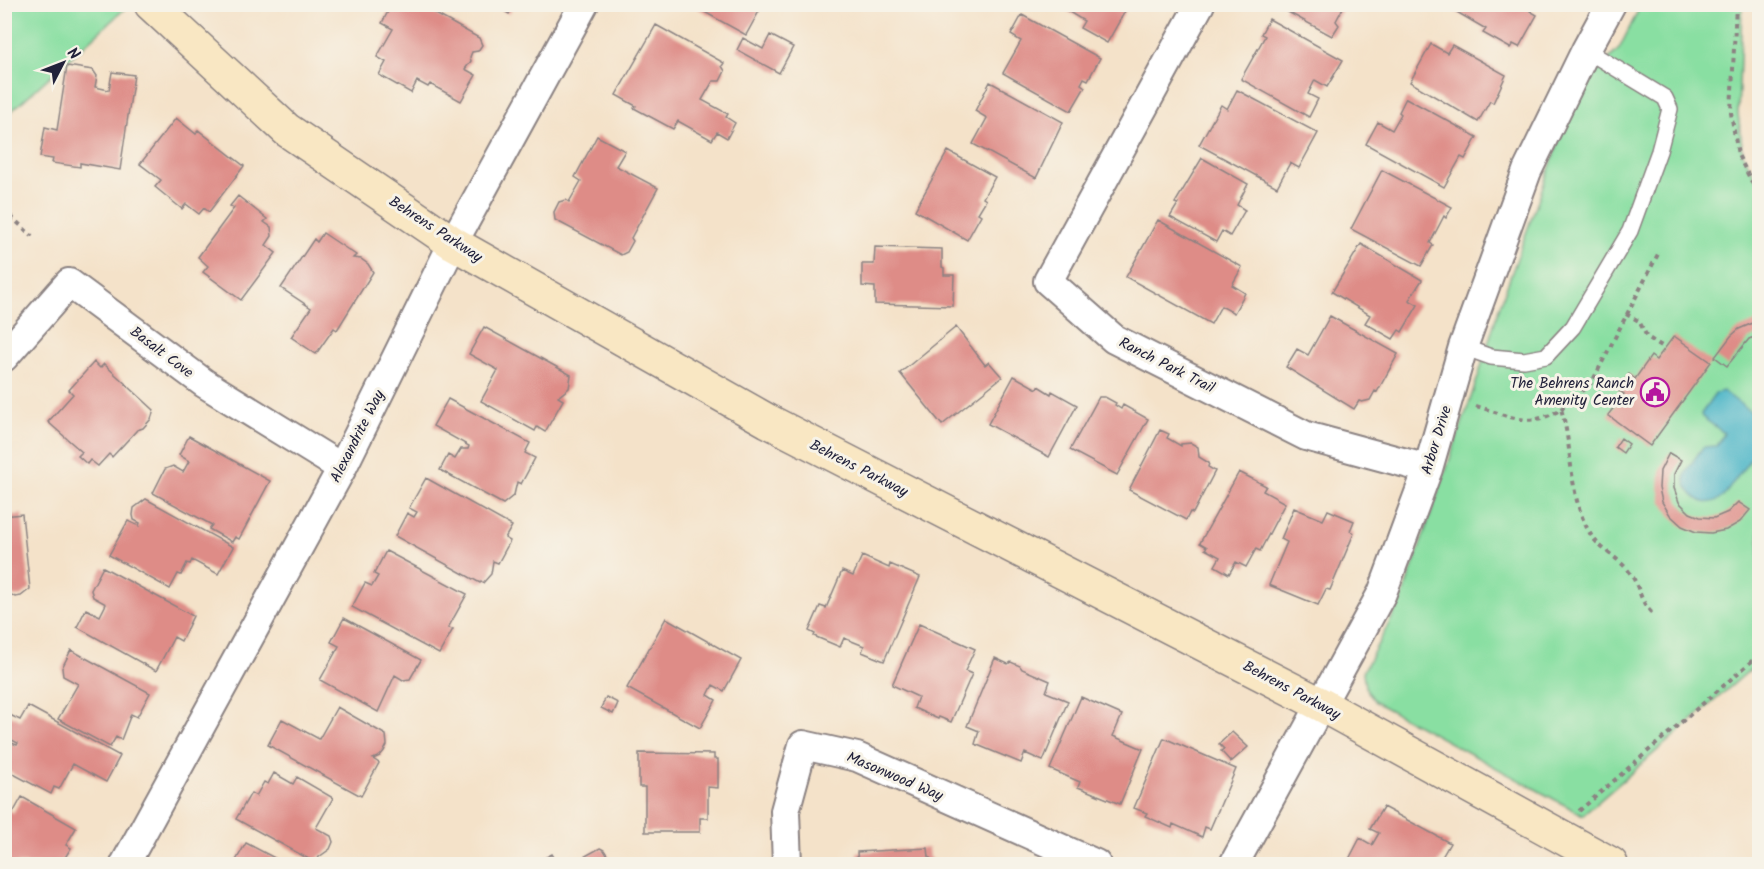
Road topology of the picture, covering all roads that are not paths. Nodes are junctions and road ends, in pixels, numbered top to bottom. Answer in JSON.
{"nodes":[{"id":1,"x":152,"y":4,"type":"edge"},
{"id":2,"x":584,"y":4,"type":"edge"},
{"id":3,"x":1200,"y":4,"type":"edge"},
{"id":4,"x":1611,"y":4,"type":"edge"},
{"id":5,"x":1586,"y":50,"type":"junction"},
{"id":6,"x":453,"y":243,"type":"junction"},
{"id":7,"x":1463,"y":348,"type":"junction"},
{"id":8,"x":4,"y":357,"type":"edge"},
{"id":9,"x":342,"y":468,"type":"junction"},
{"id":10,"x":1428,"y":469,"type":"junction"},
{"id":11,"x":1320,"y":704,"type":"junction"},
{"id":12,"x":124,"y":864,"type":"edge"},
{"id":13,"x":786,"y":864,"type":"edge"},
{"id":14,"x":1096,"y":864,"type":"edge"},
{"id":15,"x":1234,"y":864,"type":"edge"},
{"id":16,"x":1611,"y":864,"type":"edge"}],
"edges":[{"from":1,"to":6,"type":"street","name":"Behrens Parkway"},
{"from":2,"to":6,"type":"street","name":"Alexandrite Way"},
{"from":3,"to":10,"type":"street","name":"Ranch Park Trail"},
{"from":4,"to":5,"type":"street","name":"Arbor Drive"},
{"from":5,"to":7,"type":"street","name":"Arbor Drive"},
{"from":5,"to":7,"type":"lane"},
{"from":6,"to":9,"type":"street","name":"Alexandrite Way"},
{"from":6,"to":11,"type":"street","name":"Behrens Parkway"},
{"from":7,"to":10,"type":"street","name":"Arbor Drive"},
{"from":8,"to":9,"type":"street","name":"Basalt Cove"},
{"from":9,"to":12,"type":"street","name":"Alexandrite Way"},
{"from":10,"to":11,"type":"street","name":"Arbor Drive"},
{"from":11,"to":15,"type":"street","name":"Arbor Drive"},
{"from":11,"to":16,"type":"street","name":"Behrens Parkway"},
{"from":13,"to":14,"type":"street","name":"Masonwood Way"}]}
